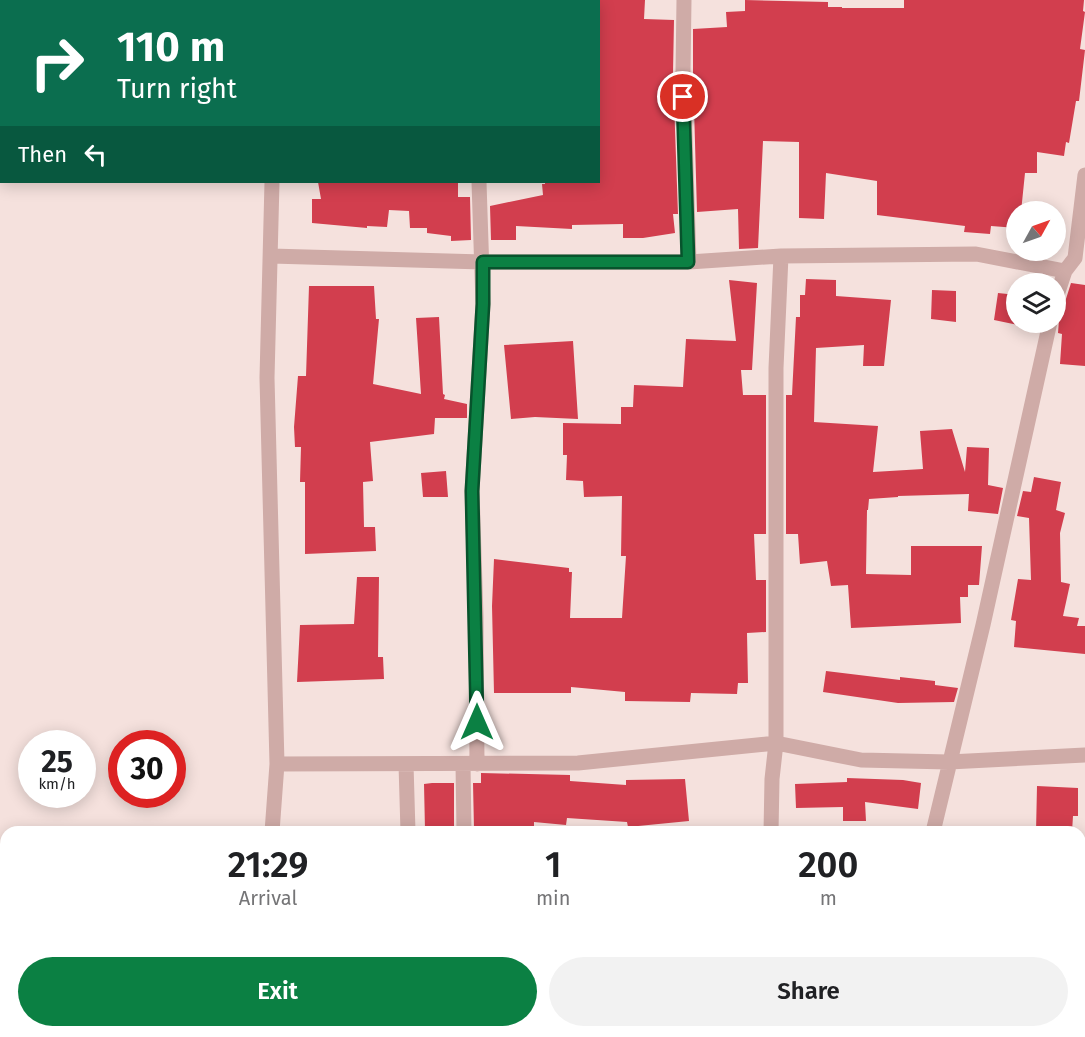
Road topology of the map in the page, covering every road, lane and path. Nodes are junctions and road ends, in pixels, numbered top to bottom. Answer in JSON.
{"nodes":[{"id":1,"x":684,"y":0,"type":"edge"},
{"id":2,"x":1085,"y":175,"type":"edge"},
{"id":3,"x":272,"y":183,"type":"edge"},
{"id":4,"x":479,"y":183,"type":"edge"},
{"id":5,"x":271,"y":256,"type":"junction"},
{"id":6,"x":781,"y":256,"type":"junction"},
{"id":7,"x":1080,"y":257,"type":"edge"},
{"id":8,"x":483,"y":262,"type":"junction"},
{"id":9,"x":688,"y":262,"type":"junction"},
{"id":10,"x":1065,"y":271,"type":"joint"},
{"id":11,"x":1048,"y":333,"type":"edge"},
{"id":12,"x":776,"y":743,"type":"junction"},
{"id":13,"x":1085,"y":754,"type":"edge"},
{"id":14,"x":949,"y":762,"type":"junction"},
{"id":15,"x":277,"y":764,"type":"junction"},
{"id":16,"x":406,"y":764,"type":"junction"},
{"id":17,"x":470,"y":764,"type":"junction"},
{"id":18,"x":272,"y":826,"type":"edge"},
{"id":19,"x":408,"y":826,"type":"edge"},
{"id":20,"x":465,"y":826,"type":"edge"},
{"id":21,"x":771,"y":826,"type":"edge"},
{"id":22,"x":934,"y":826,"type":"edge"}],
"edges":[{"from":1,"to":9,"type":"street"},
{"from":2,"to":7,"type":"street"},
{"from":3,"to":5,"type":"street"},
{"from":4,"to":8,"type":"street"},
{"from":5,"to":8,"type":"street"},
{"from":5,"to":15,"type":"street"},
{"from":6,"to":9,"type":"street"},
{"from":6,"to":10,"type":"street"},
{"from":6,"to":12,"type":"street"},
{"from":7,"to":10,"type":"street"},
{"from":8,"to":9,"type":"street"},
{"from":8,"to":17,"type":"street"},
{"from":11,"to":14,"type":"street"},
{"from":12,"to":14,"type":"street"},
{"from":12,"to":17,"type":"street"},
{"from":12,"to":21,"type":"street"},
{"from":13,"to":14,"type":"street"},
{"from":14,"to":22,"type":"street"},
{"from":15,"to":16,"type":"street"},
{"from":15,"to":18,"type":"street"},
{"from":16,"to":17,"type":"street"},
{"from":16,"to":19,"type":"street"},
{"from":17,"to":20,"type":"street"}]}
